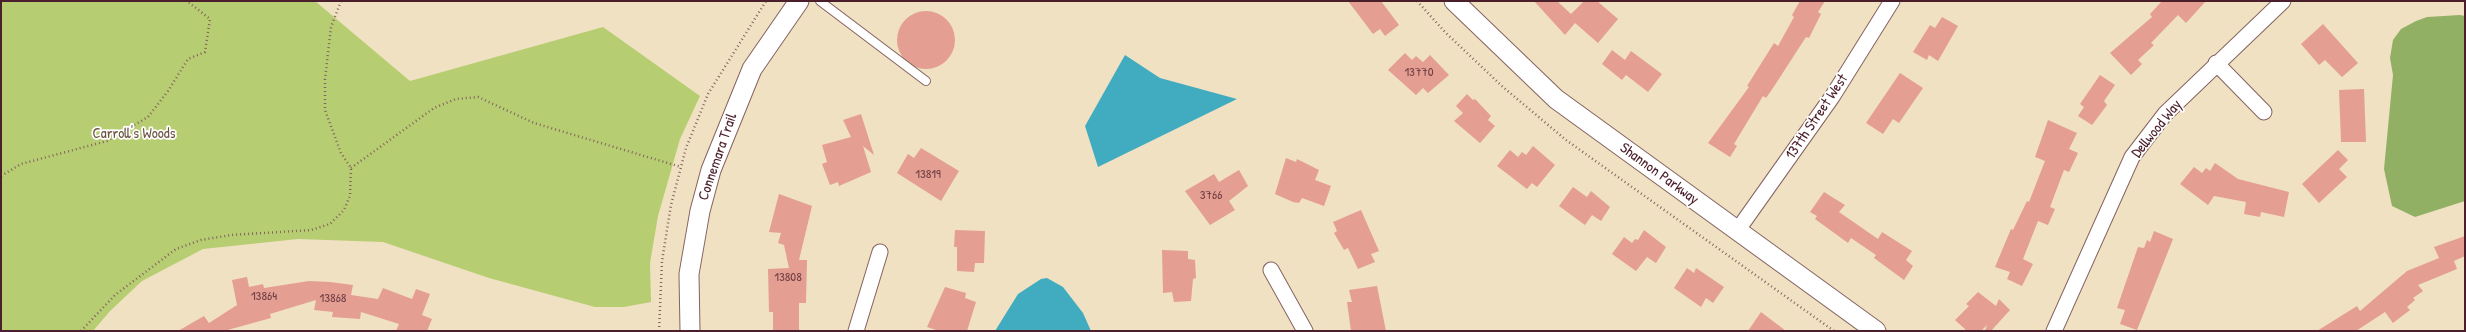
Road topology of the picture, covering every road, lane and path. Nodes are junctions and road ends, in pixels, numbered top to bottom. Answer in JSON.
{"nodes":[{"id":1,"x":187,"y":1,"type":"edge"},
{"id":2,"x":341,"y":1,"type":"edge"},
{"id":3,"x":766,"y":1,"type":"edge"},
{"id":4,"x":799,"y":1,"type":"edge"},
{"id":5,"x":820,"y":1,"type":"edge"},
{"id":6,"x":1417,"y":1,"type":"edge"},
{"id":7,"x":1454,"y":1,"type":"edge"},
{"id":8,"x":1892,"y":1,"type":"edge"},
{"id":9,"x":2283,"y":1,"type":"edge"},
{"id":10,"x":2216,"y":63,"type":"junction"},
{"id":11,"x":926,"y":81,"type":"dead end"},
{"id":12,"x":2264,"y":112,"type":"dead end"},
{"id":13,"x":681,"y":167,"type":"junction"},
{"id":14,"x":351,"y":168,"type":"junction"},
{"id":15,"x":1,"y":176,"type":"edge"},
{"id":16,"x":1737,"y":231,"type":"junction"},
{"id":17,"x":880,"y":252,"type":"dead end"},
{"id":18,"x":1270,"y":270,"type":"dead end"},
{"id":19,"x":81,"y":331,"type":"edge"},
{"id":20,"x":659,"y":331,"type":"edge"},
{"id":21,"x":690,"y":331,"type":"edge"},
{"id":22,"x":856,"y":331,"type":"edge"},
{"id":23,"x":1305,"y":331,"type":"edge"},
{"id":24,"x":1834,"y":331,"type":"edge"},
{"id":25,"x":1876,"y":331,"type":"edge"},
{"id":26,"x":2054,"y":331,"type":"edge"}],
"edges":[{"from":1,"to":15,"type":"path"},
{"from":2,"to":14,"type":"path"},
{"from":3,"to":13,"type":"path"},
{"from":4,"to":21,"type":"street","name":"Connemara Trail"},
{"from":5,"to":11,"type":"lane"},
{"from":6,"to":24,"type":"path"},
{"from":7,"to":16,"type":"street","name":"Shannon Parkway"},
{"from":8,"to":16,"type":"street","name":"137th Street West"},
{"from":9,"to":10,"type":"street","name":"Dellwood Way"},
{"from":10,"to":12,"type":"street"},
{"from":10,"to":26,"type":"street","name":"Dellwood Way"},
{"from":13,"to":14,"type":"path"},
{"from":13,"to":20,"type":"path"},
{"from":14,"to":19,"type":"path"},
{"from":16,"to":25,"type":"street","name":"Shannon Parkway"},
{"from":17,"to":22,"type":"street"},
{"from":18,"to":23,"type":"street"}]}
